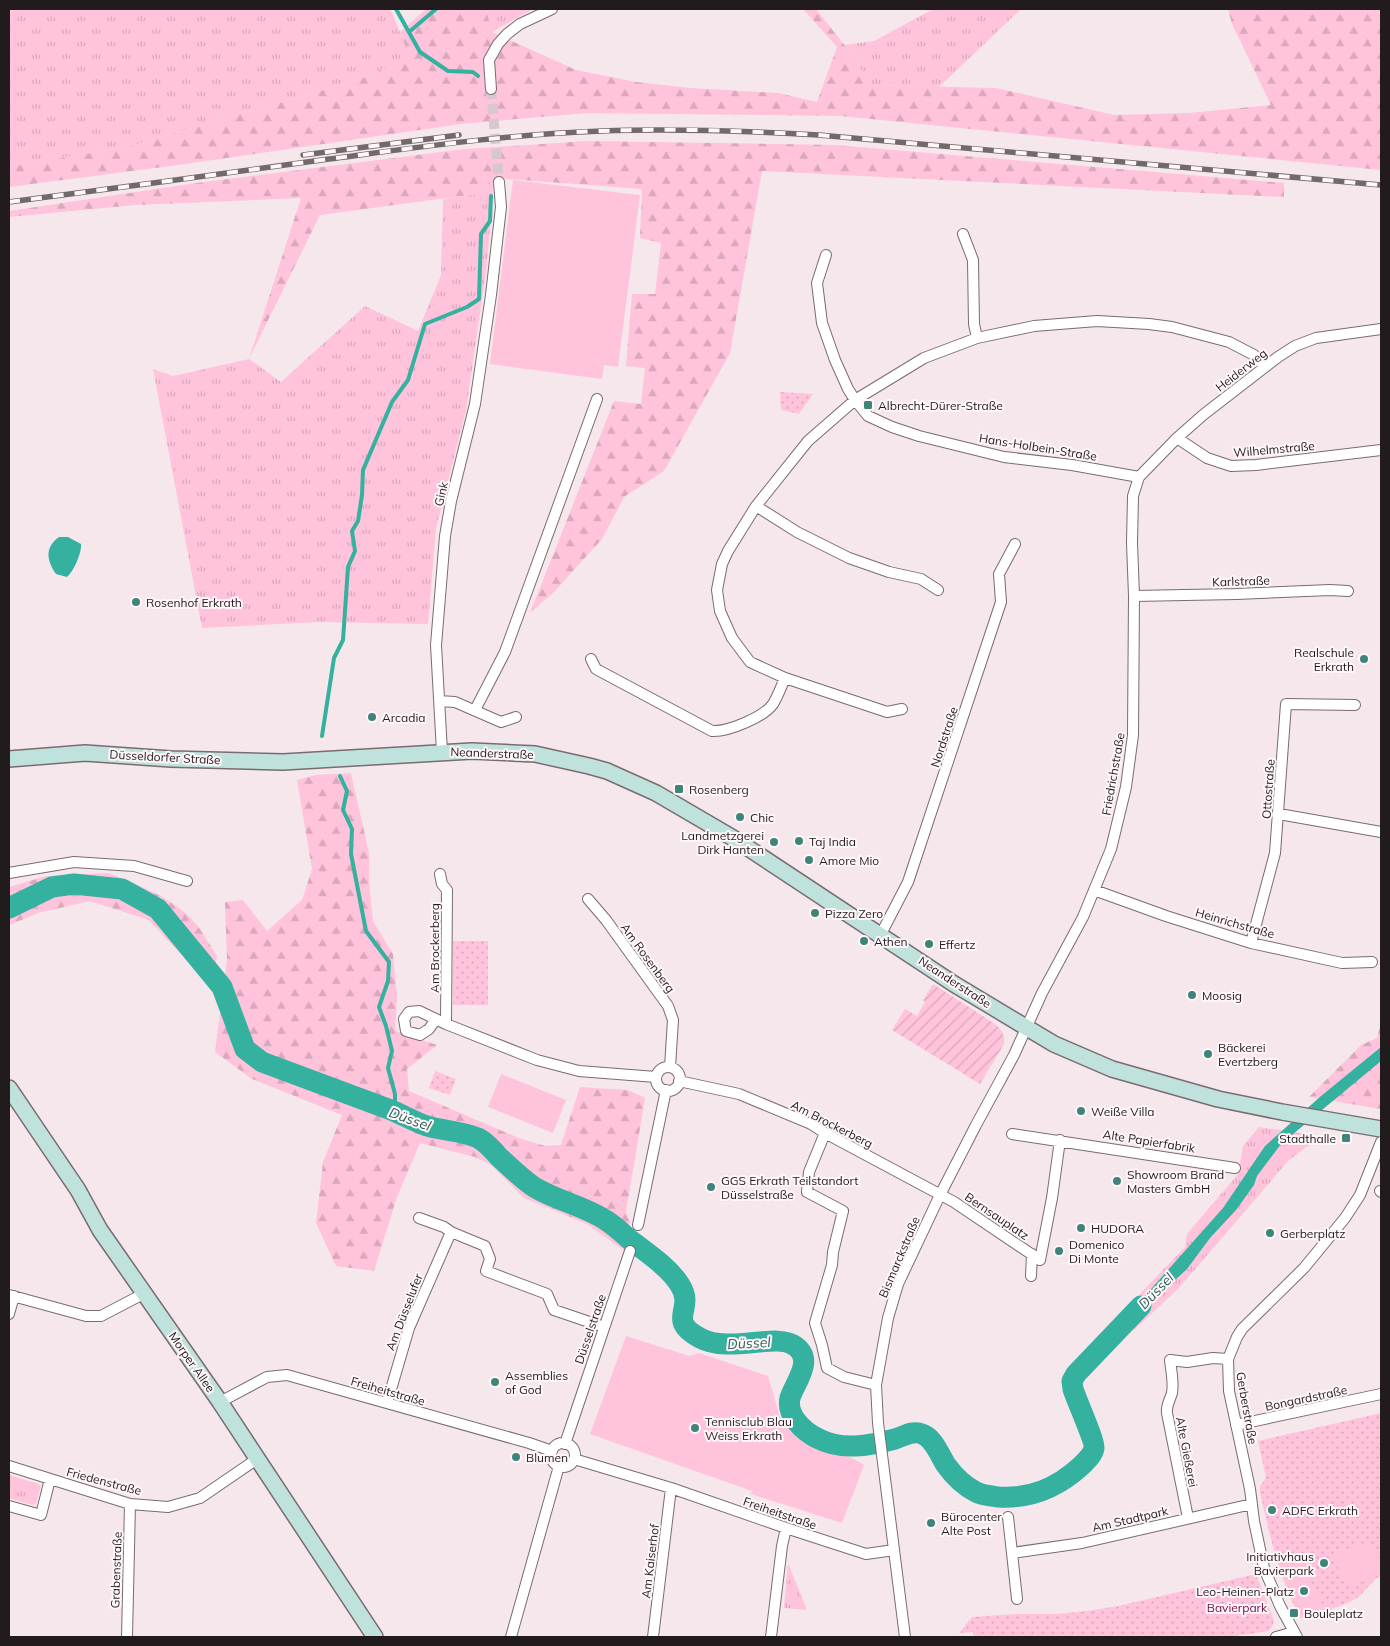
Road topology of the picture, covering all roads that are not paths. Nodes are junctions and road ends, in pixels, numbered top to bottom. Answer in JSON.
{"nodes":[{"id":1,"x":552,"y":9,"type":"edge"},
{"id":2,"x":491,"y":89,"type":"tunnel mouth"},
{"id":3,"x":499,"y":182,"type":"tunnel mouth"},
{"id":4,"x":963,"y":234,"type":"dead end"},
{"id":5,"x":826,"y":255,"type":"dead end"},
{"id":6,"x":1381,"y":328,"type":"edge"},
{"id":7,"x":977,"y":338,"type":"junction"},
{"id":8,"x":1265,"y":367,"type":"junction"},
{"id":9,"x":597,"y":398,"type":"dead end"},
{"id":10,"x":855,"y":400,"type":"junction"},
{"id":11,"x":1176,"y":438,"type":"junction"},
{"id":12,"x":1381,"y":450,"type":"edge"},
{"id":13,"x":1139,"y":476,"type":"junction"},
{"id":14,"x":756,"y":506,"type":"junction"},
{"id":15,"x":1015,"y":544,"type":"dead end"},
{"id":16,"x":938,"y":590,"type":"dead end"},
{"id":17,"x":1348,"y":591,"type":"dead end"},
{"id":18,"x":1134,"y":596,"type":"junction"},
{"id":19,"x":590,"y":659,"type":"dead end"},
{"id":20,"x":785,"y":678,"type":"junction"},
{"id":21,"x":439,"y":701,"type":"junction"},
{"id":22,"x":1355,"y":705,"type":"dead end"},
{"id":23,"x":902,"y":709,"type":"dead end"},
{"id":24,"x":475,"y":710,"type":"junction"},
{"id":25,"x":516,"y":717,"type":"dead end"},
{"id":26,"x":442,"y":752,"type":"junction"},
{"id":27,"x":9,"y":759,"type":"edge"},
{"id":28,"x":321,"y":760,"type":"joint"},
{"id":29,"x":1279,"y":814,"type":"junction"},
{"id":30,"x":1381,"y":832,"type":"edge"},
{"id":31,"x":9,"y":873,"type":"edge"},
{"id":32,"x":440,"y":874,"type":"dead end"},
{"id":33,"x":187,"y":881,"type":"dead end"},
{"id":34,"x":1094,"y":890,"type":"junction"},
{"id":35,"x":588,"y":899,"type":"dead end"},
{"id":36,"x":881,"y":934,"type":"junction"},
{"id":37,"x":1251,"y":943,"type":"junction"},
{"id":38,"x":1372,"y":962,"type":"dead end"},
{"id":39,"x":436,"y":1020,"type":"dead end"},
{"id":40,"x":446,"y":1024,"type":"junction"},
{"id":41,"x":1027,"y":1027,"type":"junction"},
{"id":42,"x":670,"y":1067,"type":"junction"},
{"id":43,"x":656,"y":1077,"type":"junction"},
{"id":44,"x":679,"y":1081,"type":"junction"},
{"id":45,"x":9,"y":1088,"type":"edge"},
{"id":46,"x":666,"y":1090,"type":"junction"},
{"id":47,"x":1381,"y":1129,"type":"edge"},
{"id":48,"x":825,"y":1133,"type":"junction"},
{"id":49,"x":1012,"y":1134,"type":"dead end"},
{"id":50,"x":1060,"y":1140,"type":"junction"},
{"id":51,"x":1381,"y":1142,"type":"edge"},
{"id":52,"x":1235,"y":1168,"type":"dead end"},
{"id":53,"x":940,"y":1195,"type":"junction"},
{"id":54,"x":419,"y":1218,"type":"dead end"},
{"id":55,"x":638,"y":1225,"type":"dead end"},
{"id":56,"x":451,"y":1232,"type":"junction"},
{"id":57,"x":630,"y":1251,"type":"dead end"},
{"id":58,"x":1036,"y":1257,"type":"junction"},
{"id":59,"x":1031,"y":1276,"type":"dead end"},
{"id":60,"x":144,"y":1293,"type":"junction"},
{"id":61,"x":11,"y":1295,"type":"edge"},
{"id":62,"x":9,"y":1314,"type":"edge"},
{"id":63,"x":604,"y":1327,"type":"junction"},
{"id":64,"x":1228,"y":1359,"type":"junction"},
{"id":65,"x":876,"y":1385,"type":"junction"},
{"id":66,"x":1381,"y":1394,"type":"edge"},
{"id":67,"x":220,"y":1402,"type":"junction"},
{"id":68,"x":387,"y":1403,"type":"junction"},
{"id":69,"x":1236,"y":1425,"type":"junction"},
{"id":70,"x":565,"y":1444,"type":"junction"},
{"id":71,"x":552,"y":1451,"type":"junction"},
{"id":72,"x":257,"y":1459,"type":"junction"},
{"id":73,"x":574,"y":1459,"type":"junction"},
{"id":74,"x":9,"y":1466,"type":"edge"},
{"id":75,"x":559,"y":1466,"type":"junction"},
{"id":76,"x":50,"y":1479,"type":"junction"},
{"id":77,"x":672,"y":1488,"type":"junction"},
{"id":78,"x":130,"y":1504,"type":"junction"},
{"id":79,"x":1252,"y":1504,"type":"junction"},
{"id":80,"x":9,"y":1506,"type":"edge"},
{"id":81,"x":1008,"y":1517,"type":"dead end"},
{"id":82,"x":1188,"y":1518,"type":"junction"},
{"id":83,"x":786,"y":1528,"type":"junction"},
{"id":84,"x":894,"y":1550,"type":"junction"},
{"id":85,"x":1012,"y":1553,"type":"junction"},
{"id":86,"x":1017,"y":1599,"type":"dead end"},
{"id":87,"x":1296,"y":1635,"type":"edge"},
{"id":88,"x":127,"y":1637,"type":"edge"},
{"id":89,"x":375,"y":1637,"type":"edge"},
{"id":90,"x":511,"y":1637,"type":"edge"},
{"id":91,"x":653,"y":1637,"type":"edge"},
{"id":92,"x":771,"y":1637,"type":"edge"},
{"id":93,"x":906,"y":1637,"type":"edge"},
{"id":94,"x":1276,"y":1637,"type":"edge"}],
"edges":[{"from":1,"to":2,"type":"street"},
{"from":3,"to":21,"type":"street","name":"Gink"},
{"from":4,"to":7,"type":"street"},
{"from":5,"to":10,"type":"street","name":"Hans-Holbein-Straße"},
{"from":6,"to":8,"type":"street","name":"Heiderweg"},
{"from":7,"to":8,"type":"street"},
{"from":7,"to":10,"type":"street"},
{"from":8,"to":11,"type":"street","name":"Heiderweg"},
{"from":9,"to":24,"type":"street"},
{"from":10,"to":13,"type":"street","name":"Hans-Holbein-Straße"},
{"from":10,"to":14,"type":"street"},
{"from":11,"to":12,"type":"street","name":"Wilhelmstraße"},
{"from":11,"to":13,"type":"street","name":"Heiderweg"},
{"from":13,"to":18,"type":"street","name":"Friedrichstraße"},
{"from":14,"to":16,"type":"street"},
{"from":14,"to":20,"type":"street"},
{"from":15,"to":36,"type":"street","name":"Nordstraße"},
{"from":17,"to":18,"type":"street","name":"Karlstraße"},
{"from":18,"to":34,"type":"street","name":"Friedrichstraße"},
{"from":19,"to":20,"type":"street"},
{"from":20,"to":23,"type":"street"},
{"from":21,"to":24,"type":"street"},
{"from":21,"to":26,"type":"street","name":"Gink"},
{"from":22,"to":29,"type":"street","name":"Ottostraße"},
{"from":24,"to":25,"type":"street"},
{"from":26,"to":28,"type":"main road","name":"Neanderstraße"},
{"from":26,"to":36,"type":"main road","name":"Neanderstraße"},
{"from":27,"to":28,"type":"main road","name":"Düsseldorfer Straße"},
{"from":29,"to":30,"type":"street"},
{"from":29,"to":37,"type":"street","name":"Ottostraße"},
{"from":31,"to":33,"type":"street"},
{"from":32,"to":40,"type":"street","name":"Am Brockerberg"},
{"from":34,"to":37,"type":"street","name":"Heinrichstraße"},
{"from":34,"to":41,"type":"street","name":"Friedrichstraße"},
{"from":35,"to":42,"type":"street","name":"Am Rosenberg"},
{"from":36,"to":41,"type":"main road","name":"Neanderstraße"},
{"from":37,"to":38,"type":"street","name":"Heinrichstraße"},
{"from":39,"to":40,"type":"street"},
{"from":40,"to":43,"type":"street"},
{"from":41,"to":47,"type":"main road","name":"Neanderstraße"},
{"from":41,"to":53,"type":"street","name":"Bismarckstraße"},
{"from":42,"to":43,"type":"street"},
{"from":42,"to":44,"type":"street"},
{"from":43,"to":46,"type":"street"},
{"from":44,"to":46,"type":"street"},
{"from":44,"to":48,"type":"street","name":"Am Brockerberg"},
{"from":45,"to":60,"type":"main road","name":"Morper Allee"},
{"from":46,"to":55,"type":"street"},
{"from":48,"to":53,"type":"street","name":"Am Brockerberg"},
{"from":48,"to":65,"type":"street"},
{"from":49,"to":50,"type":"street","name":"Alte Papierfabrik"},
{"from":50,"to":52,"type":"street","name":"Alte Papierfabrik"},
{"from":50,"to":58,"type":"street"},
{"from":51,"to":64,"type":"street","name":"Gerberstraße"},
{"from":53,"to":58,"type":"street","name":"Bernsauplatz"},
{"from":53,"to":65,"type":"street","name":"Bismarckstraße"},
{"from":54,"to":56,"type":"street"},
{"from":56,"to":63,"type":"street"},
{"from":56,"to":68,"type":"street","name":"Am Düsselufer"},
{"from":57,"to":63,"type":"street","name":"Düsselstraße"},
{"from":58,"to":59,"type":"street"},
{"from":60,"to":61,"type":"street"},
{"from":60,"to":67,"type":"main road","name":"Morper Allee"},
{"from":61,"to":62,"type":"street"},
{"from":63,"to":70,"type":"street","name":"Düsselstraße"},
{"from":64,"to":69,"type":"street","name":"Gerberstraße"},
{"from":64,"to":82,"type":"street","name":"Alte Gießerei"},
{"from":65,"to":84,"type":"street","name":"Bismarckstraße"},
{"from":66,"to":69,"type":"street","name":"Bongardstraße"},
{"from":67,"to":68,"type":"street","name":"Freiheitstraße"},
{"from":67,"to":72,"type":"main road","name":"Morper Allee"},
{"from":68,"to":71,"type":"street","name":"Freiheitstraße"},
{"from":69,"to":79,"type":"street","name":"Gerberstraße"},
{"from":70,"to":71,"type":"street"},
{"from":70,"to":73,"type":"street"},
{"from":71,"to":75,"type":"street"},
{"from":72,"to":78,"type":"street","name":"Friedenstraße"},
{"from":72,"to":89,"type":"main road","name":"Morper Allee"},
{"from":73,"to":75,"type":"street"},
{"from":73,"to":77,"type":"street","name":"Freiheitstraße"},
{"from":74,"to":76,"type":"street","name":"Friedenstraße"},
{"from":75,"to":90,"type":"street"},
{"from":76,"to":78,"type":"street","name":"Friedenstraße"},
{"from":76,"to":80,"type":"street","name":"Friedenstraße"},
{"from":77,"to":83,"type":"street","name":"Freiheitstraße"},
{"from":77,"to":91,"type":"street","name":"Am Kaiserhof"},
{"from":78,"to":88,"type":"street","name":"Grabenstraße"},
{"from":79,"to":82,"type":"street","name":"Am Stadtpark"},
{"from":79,"to":87,"type":"street","name":"Gerberstraße"},
{"from":81,"to":85,"type":"street"},
{"from":82,"to":85,"type":"street","name":"Am Stadtpark"},
{"from":83,"to":84,"type":"street","name":"Freiheitstraße"},
{"from":83,"to":92,"type":"street"},
{"from":84,"to":93,"type":"street","name":"Bismarckstraße"},
{"from":85,"to":86,"type":"street"},
{"from":87,"to":94,"type":"street","name":"Gerberstraße"}]}
